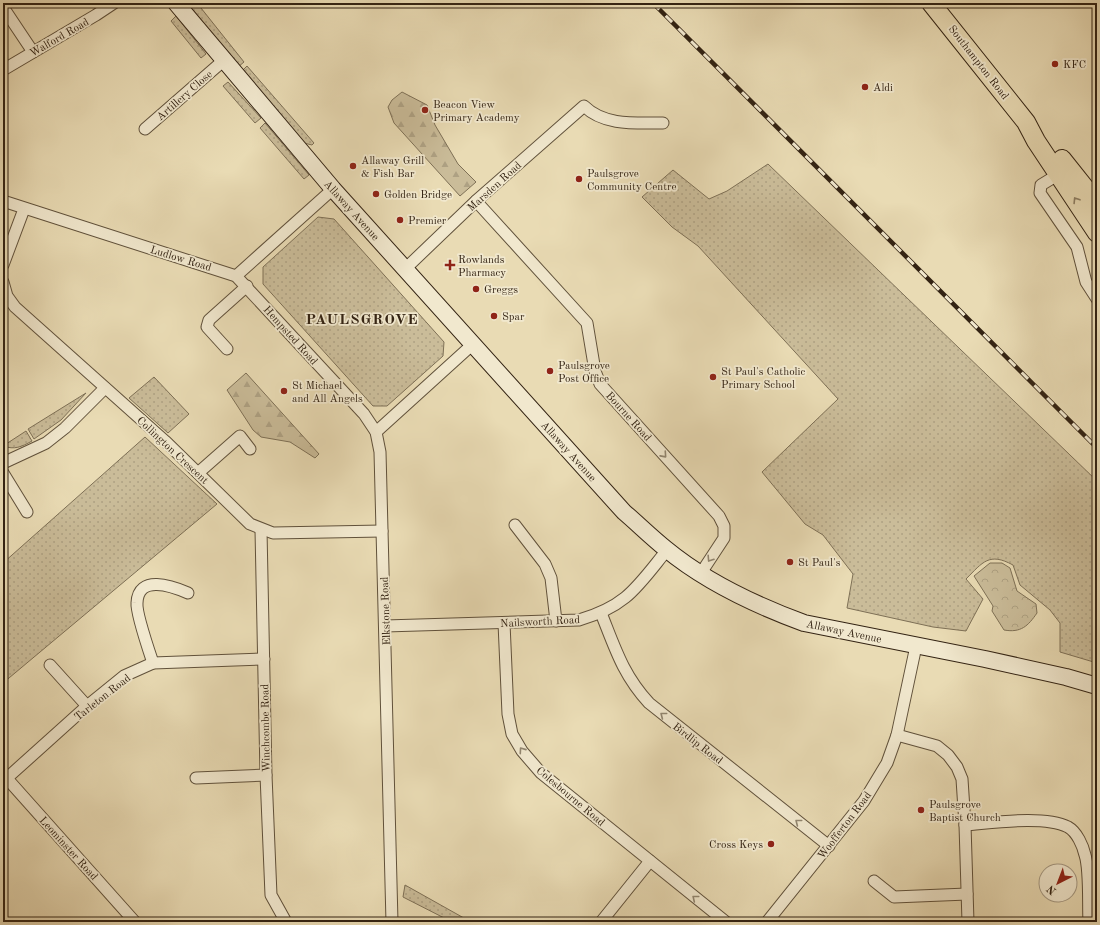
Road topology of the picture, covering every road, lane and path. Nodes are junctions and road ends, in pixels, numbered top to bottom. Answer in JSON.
{"nodes":[{"id":1,"x":114,"y":3,"type":"edge"},
{"id":2,"x":176,"y":3,"type":"edge"},
{"id":3,"x":931,"y":3,"type":"edge"},
{"id":4,"x":3,"y":7,"type":"edge"},
{"id":5,"x":33,"y":52,"type":"junction"},
{"id":6,"x":224,"y":61,"type":"junction"},
{"id":7,"x":3,"y":70,"type":"edge"},
{"id":8,"x":663,"y":123,"type":"dead end"},
{"id":9,"x":144,"y":129,"type":"dead end"},
{"id":10,"x":1065,"y":168,"type":"junction"},
{"id":11,"x":333,"y":189,"type":"junction"},
{"id":12,"x":1097,"y":192,"type":"edge"},
{"id":13,"x":476,"y":201,"type":"junction"},
{"id":14,"x":3,"y":202,"type":"edge"},
{"id":15,"x":1097,"y":203,"type":"edge"},
{"id":16,"x":24,"y":209,"type":"junction"},
{"id":17,"x":1097,"y":233,"type":"edge"},
{"id":18,"x":3,"y":265,"type":"edge"},
{"id":19,"x":405,"y":269,"type":"junction"},
{"id":20,"x":236,"y":276,"type":"junction"},
{"id":21,"x":3,"y":282,"type":"edge"},
{"id":22,"x":247,"y":286,"type":"junction"},
{"id":23,"x":1097,"y":299,"type":"edge"},
{"id":24,"x":473,"y":344,"type":"junction"},
{"id":25,"x":227,"y":349,"type":"dead end"},
{"id":26,"x":105,"y":388,"type":"junction"},
{"id":27,"x":376,"y":432,"type":"junction"},
{"id":28,"x":250,"y":449,"type":"dead end"},
{"id":29,"x":3,"y":463,"type":"edge"},
{"id":30,"x":3,"y":473,"type":"edge"},
{"id":31,"x":198,"y":473,"type":"junction"},
{"id":32,"x":27,"y":512,"type":"dead end"},
{"id":33,"x":514,"y":525,"type":"dead end"},
{"id":34,"x":261,"y":530,"type":"junction"},
{"id":35,"x":382,"y":531,"type":"junction"},
{"id":36,"x":667,"y":550,"type":"junction"},
{"id":37,"x":701,"y":573,"type":"junction"},
{"id":38,"x":188,"y":593,"type":"dead end"},
{"id":39,"x":601,"y":613,"type":"junction"},
{"id":40,"x":556,"y":621,"type":"junction"},
{"id":41,"x":504,"y":623,"type":"junction"},
{"id":42,"x":385,"y":626,"type":"junction"},
{"id":43,"x":916,"y":646,"type":"junction"},
{"id":44,"x":264,"y":659,"type":"junction"},
{"id":45,"x":153,"y":663,"type":"junction"},
{"id":46,"x":50,"y":665,"type":"dead end"},
{"id":47,"x":1097,"y":686,"type":"edge"},
{"id":48,"x":87,"y":706,"type":"junction"},
{"id":49,"x":897,"y":735,"type":"junction"},
{"id":50,"x":266,"y":775,"type":"junction"},
{"id":51,"x":5,"y":776,"type":"edge"},
{"id":52,"x":196,"y":778,"type":"dead end"},
{"id":53,"x":965,"y":825,"type":"junction"},
{"id":54,"x":828,"y":846,"type":"junction"},
{"id":55,"x":650,"y":861,"type":"junction"},
{"id":56,"x":874,"y":881,"type":"dead end"},
{"id":57,"x":967,"y":894,"type":"junction"},
{"id":58,"x":135,"y":922,"type":"edge"},
{"id":59,"x":286,"y":922,"type":"edge"},
{"id":60,"x":392,"y":922,"type":"edge"},
{"id":61,"x":601,"y":922,"type":"edge"},
{"id":62,"x":726,"y":922,"type":"edge"},
{"id":63,"x":767,"y":922,"type":"edge"},
{"id":64,"x":968,"y":922,"type":"edge"},
{"id":65,"x":1089,"y":922,"type":"edge"}],
"edges":[{"from":1,"to":5,"type":"street","name":"Walford Road"},
{"from":2,"to":6,"type":"street","name":"Allaway Avenue"},
{"from":3,"to":10,"type":"main road","name":"Southampton Road"},
{"from":4,"to":5,"type":"street"},
{"from":5,"to":7,"type":"street","name":"Walford Road"},
{"from":6,"to":9,"type":"street","name":"Artillery Close"},
{"from":6,"to":11,"type":"street","name":"Allaway Avenue"},
{"from":8,"to":13,"type":"street","name":"Marsden Road"},
{"from":10,"to":12,"type":"street"},
{"from":10,"to":15,"type":"main road","name":"Southampton Road"},
{"from":17,"to":10,"type":"main road","name":"Southampton Road","one_way":true},
{"from":10,"to":23,"type":"street"},
{"from":11,"to":19,"type":"street","name":"Allaway Avenue"},
{"from":11,"to":20,"type":"street"},
{"from":13,"to":19,"type":"street","name":"Marsden Road"},
{"from":13,"to":37,"type":"street","name":"Bourne Road","one_way":true},
{"from":14,"to":16,"type":"street","name":"Ludlow Road"},
{"from":16,"to":18,"type":"street"},
{"from":16,"to":20,"type":"street","name":"Ludlow Road"},
{"from":19,"to":24,"type":"street","name":"Allaway Avenue"},
{"from":20,"to":22,"type":"street","name":"Hempsted Road"},
{"from":21,"to":26,"type":"street","name":"Collington Crescent"},
{"from":22,"to":25,"type":"street"},
{"from":22,"to":27,"type":"street","name":"Hempsted Road"},
{"from":24,"to":27,"type":"street"},
{"from":24,"to":36,"type":"street","name":"Allaway Avenue"},
{"from":26,"to":29,"type":"street"},
{"from":26,"to":31,"type":"street","name":"Collington Crescent"},
{"from":27,"to":35,"type":"street","name":"Elkstone Road"},
{"from":28,"to":31,"type":"street"},
{"from":30,"to":32,"type":"street"},
{"from":31,"to":34,"type":"street","name":"Collington Crescent"},
{"from":33,"to":40,"type":"street"},
{"from":34,"to":35,"type":"street","name":"Collington Crescent"},
{"from":34,"to":44,"type":"street","name":"Winchcombe Road"},
{"from":35,"to":42,"type":"street","name":"Elkstone Road"},
{"from":36,"to":37,"type":"street","name":"Allaway Avenue"},
{"from":36,"to":39,"type":"street","name":"Nailsworth Road"},
{"from":37,"to":43,"type":"street","name":"Allaway Avenue"},
{"from":38,"to":45,"type":"street"},
{"from":39,"to":40,"type":"street","name":"Nailsworth Road"},
{"from":54,"to":39,"type":"street","name":"Birdlip Road","one_way":true},
{"from":40,"to":41,"type":"street","name":"Nailsworth Road"},
{"from":41,"to":42,"type":"street","name":"Nailsworth Road"},
{"from":55,"to":41,"type":"street","name":"Colesbourne Road","one_way":true},
{"from":42,"to":60,"type":"street","name":"Elkstone Road"},
{"from":43,"to":47,"type":"street","name":"Allaway Avenue"},
{"from":43,"to":49,"type":"street","name":"Woofferton Road"},
{"from":44,"to":45,"type":"street","name":"Tarleton Road"},
{"from":44,"to":50,"type":"street","name":"Winchcombe Road"},
{"from":45,"to":48,"type":"street","name":"Tarleton Road"},
{"from":46,"to":48,"type":"street"},
{"from":48,"to":51,"type":"street","name":"Tarleton Road"},
{"from":49,"to":53,"type":"street"},
{"from":49,"to":54,"type":"street","name":"Woofferton Road"},
{"from":50,"to":52,"type":"street"},
{"from":50,"to":59,"type":"street","name":"Winchcombe Road"},
{"from":51,"to":58,"type":"street","name":"Leominster Road"},
{"from":53,"to":57,"type":"street"},
{"from":53,"to":65,"type":"street"},
{"from":54,"to":63,"type":"street","name":"Woofferton Road"},
{"from":55,"to":61,"type":"street"},
{"from":62,"to":55,"type":"street","name":"Colesbourne Road","one_way":true},
{"from":56,"to":57,"type":"street"},
{"from":57,"to":64,"type":"street"}]}
